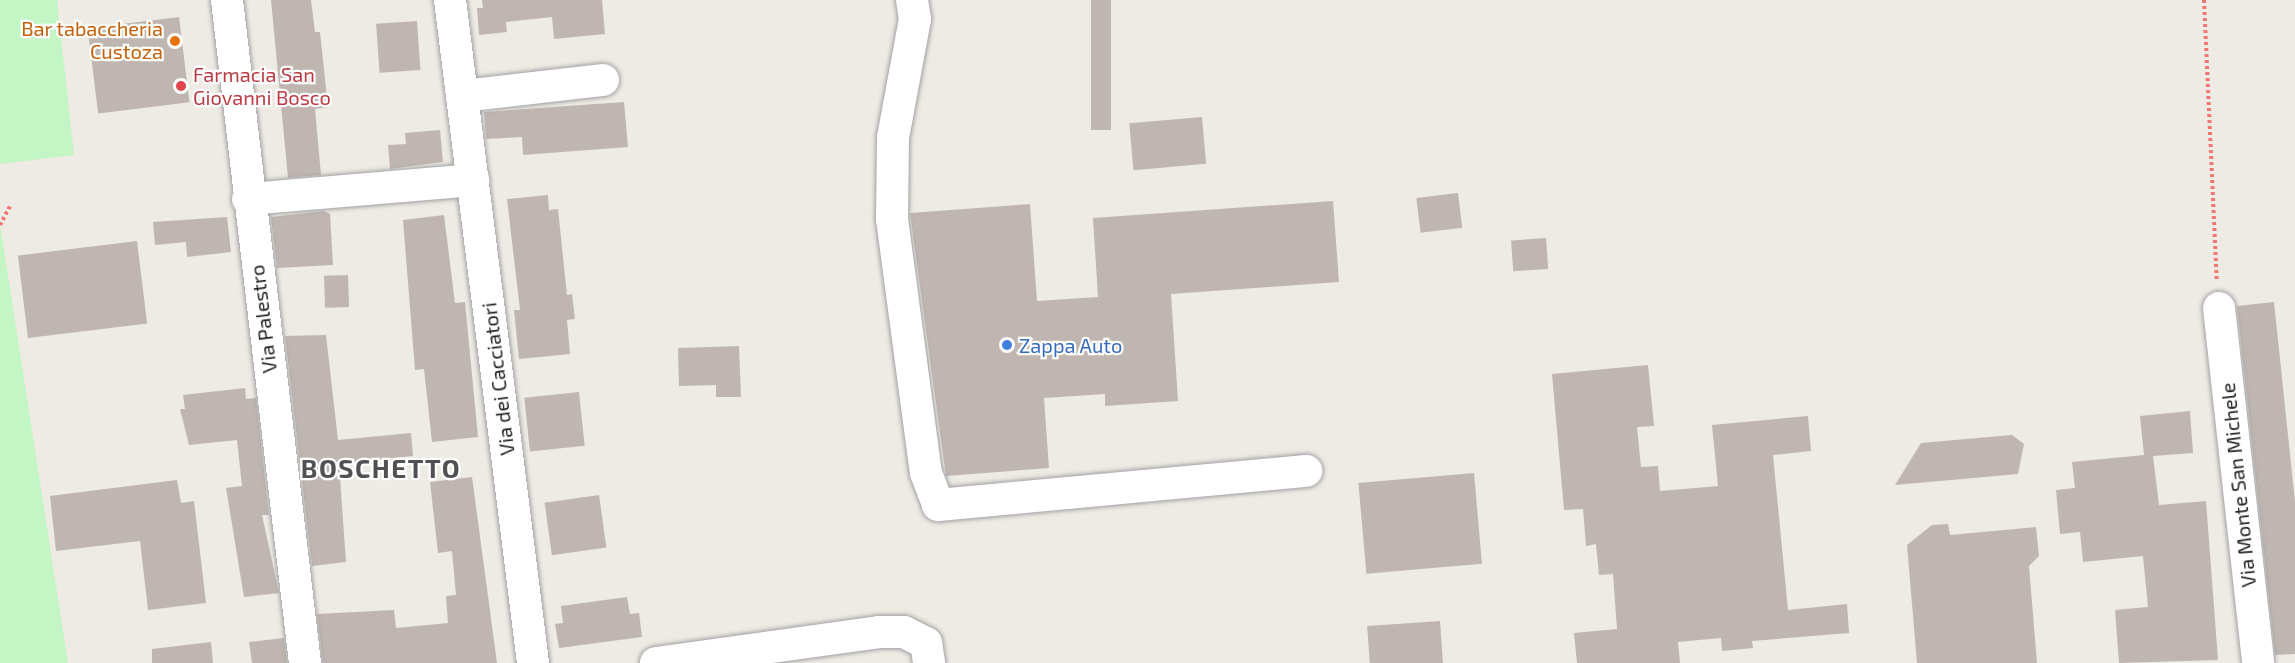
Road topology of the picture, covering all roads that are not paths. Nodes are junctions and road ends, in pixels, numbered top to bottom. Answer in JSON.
{"nodes":[{"id":1,"x":227,"y":0,"type":"edge"},
{"id":2,"x":450,"y":0,"type":"edge"},
{"id":3,"x":912,"y":0,"type":"edge"},
{"id":4,"x":603,"y":80,"type":"dead end"},
{"id":5,"x":462,"y":96,"type":"junction"},
{"id":6,"x":473,"y":180,"type":"junction"},
{"id":7,"x":248,"y":199,"type":"junction"},
{"id":8,"x":2219,"y":308,"type":"road end"},
{"id":9,"x":1306,"y":471,"type":"dead end"},
{"id":10,"x":305,"y":663,"type":"edge"},
{"id":11,"x":533,"y":663,"type":"edge"},
{"id":12,"x":656,"y":663,"type":"edge"},
{"id":13,"x":929,"y":663,"type":"edge"},
{"id":14,"x":2258,"y":663,"type":"edge"}],
"edges":[{"from":1,"to":7,"type":"street","name":"Via Palestro"},
{"from":2,"to":5,"type":"street","name":"Via dei Cacciatori"},
{"from":3,"to":9,"type":"street"},
{"from":4,"to":5,"type":"street"},
{"from":5,"to":6,"type":"street","name":"Via dei Cacciatori"},
{"from":6,"to":7,"type":"street"},
{"from":6,"to":11,"type":"street","name":"Via dei Cacciatori"},
{"from":7,"to":10,"type":"street","name":"Via Palestro"},
{"from":8,"to":14,"type":"street","name":"Via Monte San Michele"},
{"from":12,"to":13,"type":"street"}]}
